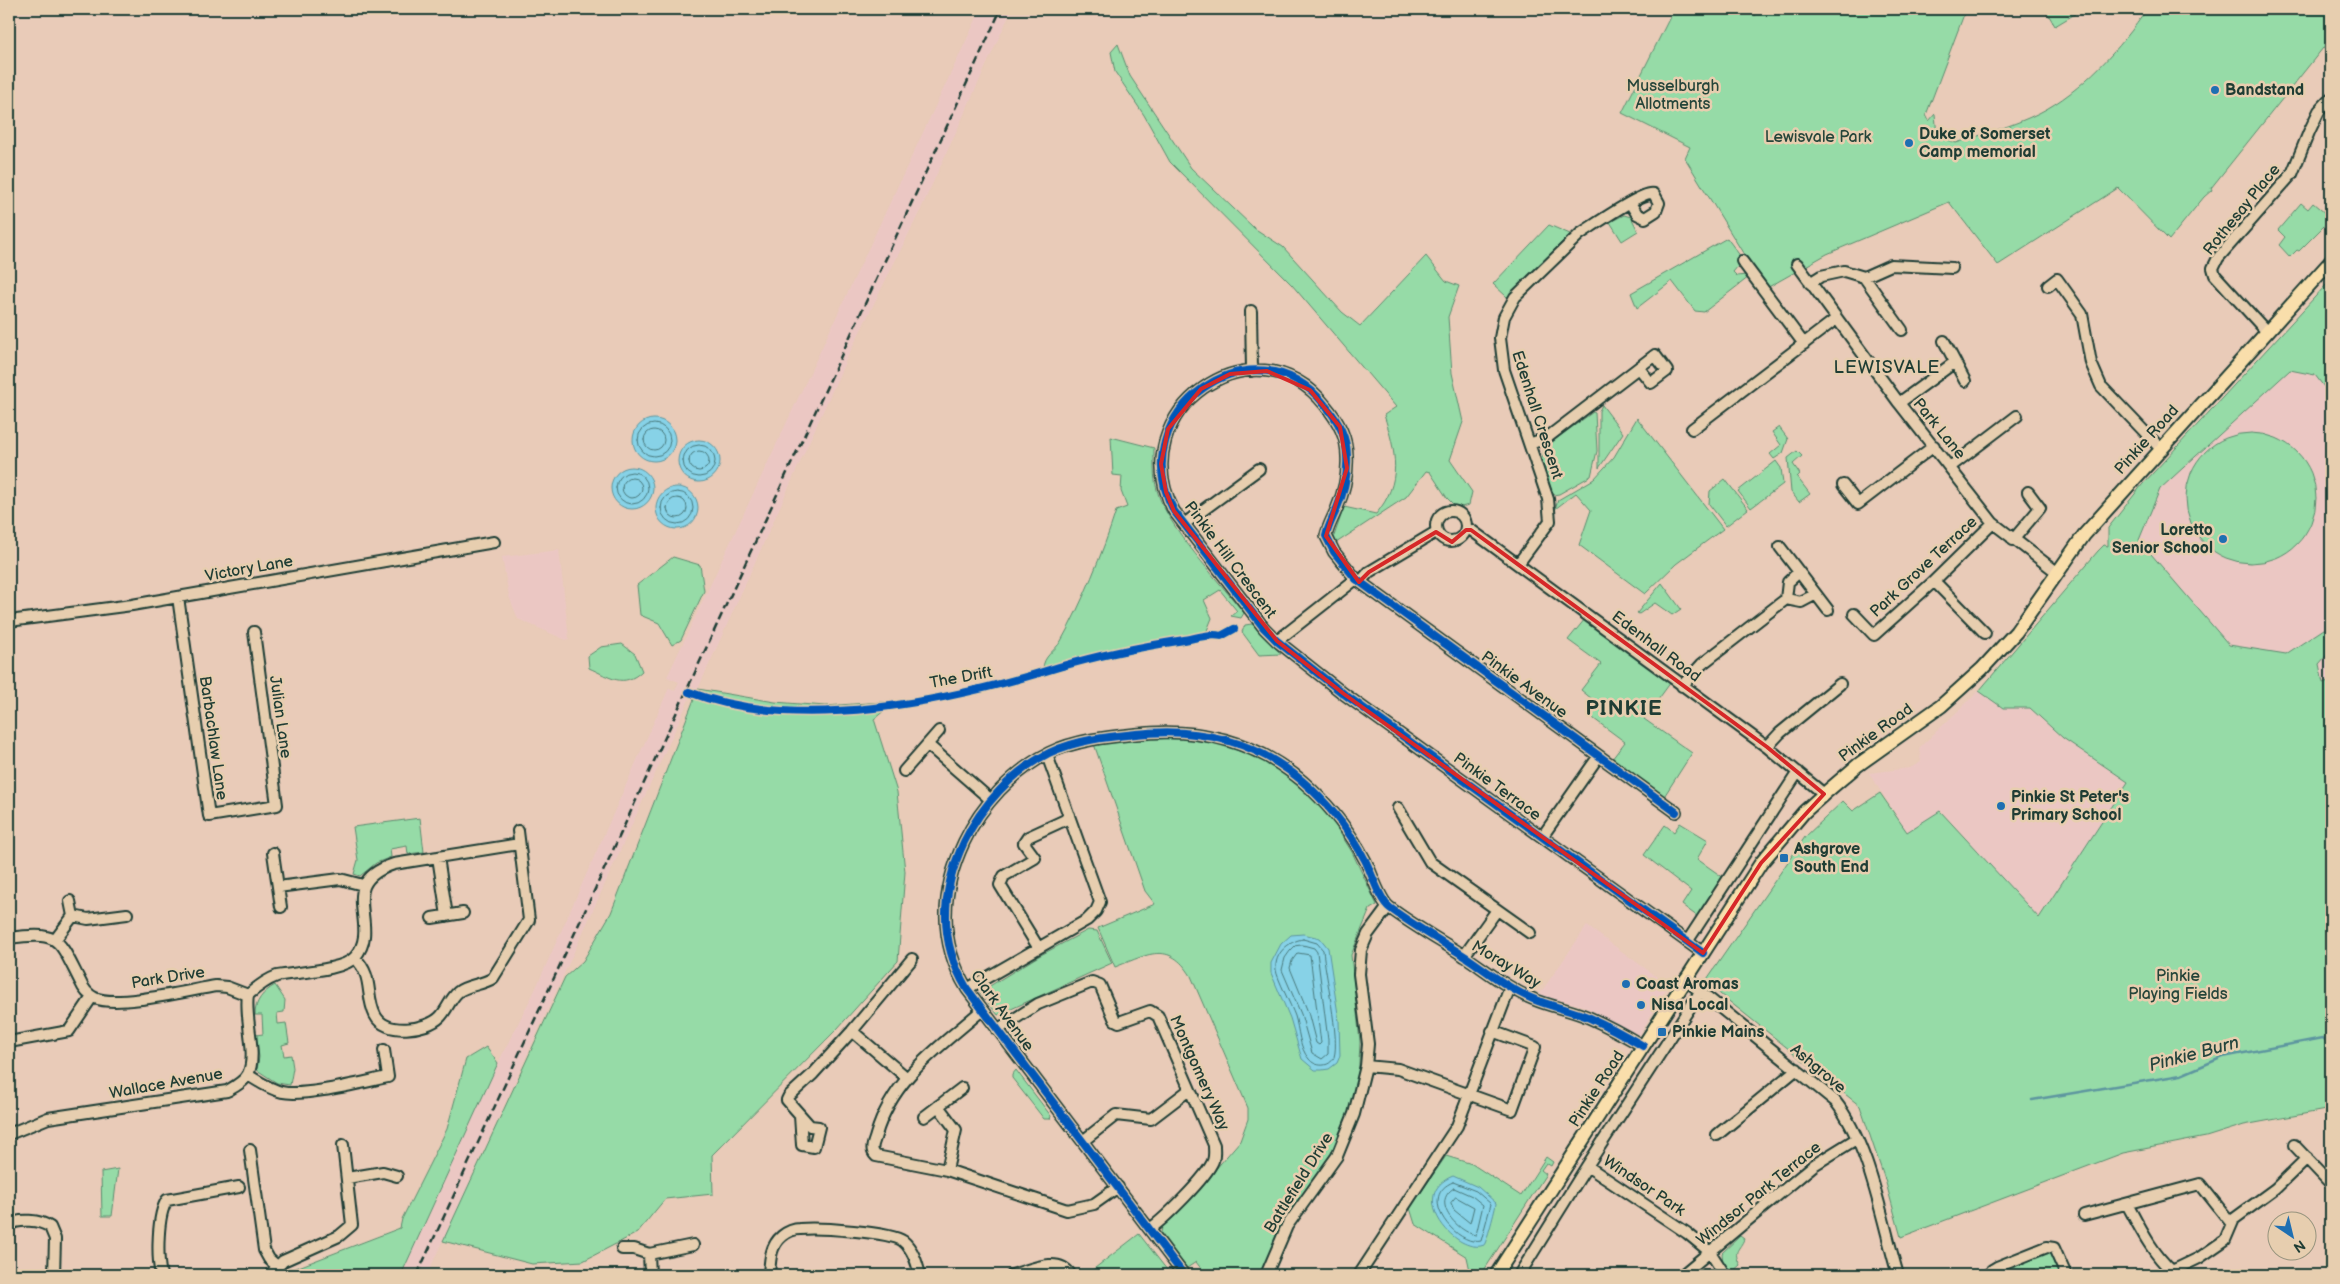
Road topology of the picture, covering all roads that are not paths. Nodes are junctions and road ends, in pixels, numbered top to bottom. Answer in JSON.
{"nodes":[{"id":1,"x":2331,"y":98,"type":"edge"},
{"id":2,"x":1630,"y":203,"type":"dead end"},
{"id":3,"x":2331,"y":261,"type":"edge"},
{"id":4,"x":1797,"y":264,"type":"dead end"},
{"id":5,"x":1743,"y":266,"type":"dead end"},
{"id":6,"x":1952,"y":268,"type":"dead end"},
{"id":7,"x":1864,"y":277,"type":"junction"},
{"id":8,"x":1810,"y":283,"type":"junction"},
{"id":9,"x":2048,"y":286,"type":"dead end"},
{"id":10,"x":1250,"y":311,"type":"dead end"},
{"id":11,"x":1836,"y":319,"type":"junction"},
{"id":12,"x":1902,"y":330,"type":"dead end"},
{"id":13,"x":2267,"y":332,"type":"junction"},
{"id":14,"x":1944,"y":341,"type":"dead end"},
{"id":15,"x":1804,"y":344,"type":"junction"},
{"id":16,"x":1955,"y":362,"type":"junction"},
{"id":17,"x":1638,"y":368,"type":"dead end"},
{"id":18,"x":1252,"y":371,"type":"junction"},
{"id":19,"x":1965,"y":380,"type":"dead end"},
{"id":20,"x":1899,"y":403,"type":"junction"},
{"id":21,"x":2017,"y":416,"type":"dead end"},
{"id":22,"x":1692,"y":429,"type":"dead end"},
{"id":23,"x":1530,"y":444,"type":"junction"},
{"id":24,"x":1934,"y":446,"type":"junction"},
{"id":25,"x":2161,"y":449,"type":"junction"},
{"id":26,"x":1950,"y":467,"type":"junction"},
{"id":27,"x":1259,"y":469,"type":"dead end"},
{"id":28,"x":1843,"y":485,"type":"dead end"},
{"id":29,"x":2028,"y":492,"type":"dead end"},
{"id":30,"x":1993,"y":523,"type":"junction"},
{"id":31,"x":1184,"y":524,"type":"junction"},
{"id":32,"x":1466,"y":530,"type":"junction"},
{"id":33,"x":1436,"y":532,"type":"junction"},
{"id":34,"x":2013,"y":540,"type":"junction"},
{"id":35,"x":494,"y":542,"type":"dead end"},
{"id":36,"x":1780,"y":547,"type":"dead end"},
{"id":37,"x":1518,"y":564,"type":"junction"},
{"id":38,"x":1799,"y":572,"type":"junction"},
{"id":39,"x":2058,"y":572,"type":"junction"},
{"id":40,"x":1358,"y":580,"type":"junction"},
{"id":41,"x":1934,"y":581,"type":"junction"},
{"id":42,"x":1816,"y":594,"type":"junction"},
{"id":43,"x":178,"y":597,"type":"junction"},
{"id":44,"x":1786,"y":599,"type":"junction"},
{"id":45,"x":1828,"y":610,"type":"dead end"},
{"id":46,"x":1854,"y":614,"type":"dead end"},
{"id":47,"x":9,"y":621,"type":"edge"},
{"id":48,"x":254,"y":632,"type":"dead end"},
{"id":49,"x":1985,"y":633,"type":"dead end"},
{"id":50,"x":1277,"y":641,"type":"junction"},
{"id":51,"x":1840,"y":684,"type":"dead end"},
{"id":52,"x":1682,"y":686,"type":"junction"},
{"id":53,"x":939,"y":731,"type":"dead end"},
{"id":54,"x":928,"y":745,"type":"junction"},
{"id":55,"x":1767,"y":747,"type":"junction"},
{"id":56,"x":1047,"y":755,"type":"junction"},
{"id":57,"x":1598,"y":757,"type":"junction"},
{"id":58,"x":904,"y":771,"type":"dead end"},
{"id":59,"x":1798,"y":772,"type":"junction"},
{"id":60,"x":1824,"y":794,"type":"junction"},
{"id":61,"x":991,"y":800,"type":"junction"},
{"id":62,"x":277,"y":805,"type":"joint"},
{"id":63,"x":1398,"y":808,"type":"dead end"},
{"id":64,"x":1676,"y":812,"type":"dead end"},
{"id":65,"x":1069,"y":815,"type":"junction"},
{"id":66,"x":518,"y":831,"type":"dead end"},
{"id":67,"x":1542,"y":837,"type":"junction"},
{"id":68,"x":519,"y":844,"type":"junction"},
{"id":69,"x":273,"y":853,"type":"dead end"},
{"id":70,"x":438,"y":857,"type":"junction"},
{"id":71,"x":363,"y":885,"type":"junction"},
{"id":72,"x":278,"y":887,"type":"junction"},
{"id":73,"x":70,"y":901,"type":"dead end"},
{"id":74,"x":1388,"y":907,"type":"junction"},
{"id":75,"x":281,"y":908,"type":"dead end"},
{"id":76,"x":1497,"y":910,"type":"junction"},
{"id":77,"x":463,"y":913,"type":"dead end"},
{"id":78,"x":127,"y":914,"type":"dead end"},
{"id":79,"x":73,"y":916,"type":"junction"},
{"id":80,"x":448,"y":916,"type":"junction"},
{"id":81,"x":432,"y":918,"type":"dead end"},
{"id":82,"x":1530,"y":933,"type":"dead end"},
{"id":83,"x":9,"y":938,"type":"edge"},
{"id":84,"x":55,"y":940,"type":"junction"},
{"id":85,"x":1687,"y":942,"type":"junction"},
{"id":86,"x":1038,"y":947,"type":"junction"},
{"id":87,"x":1703,"y":953,"type":"junction"},
{"id":88,"x":1464,"y":956,"type":"junction"},
{"id":89,"x":355,"y":958,"type":"junction"},
{"id":90,"x":912,"y":959,"type":"dead end"},
{"id":91,"x":1685,"y":979,"type":"junction"},
{"id":92,"x":1510,"y":987,"type":"junction"},
{"id":93,"x":967,"y":989,"type":"junction"},
{"id":94,"x":1700,"y":992,"type":"junction"},
{"id":95,"x":248,"y":995,"type":"junction"},
{"id":96,"x":92,"y":997,"type":"junction"},
{"id":97,"x":982,"y":1010,"type":"junction"},
{"id":98,"x":997,"y":1030,"type":"junction"},
{"id":99,"x":852,"y":1031,"type":"junction"},
{"id":100,"x":1492,"y":1031,"type":"junction"},
{"id":101,"x":9,"y":1042,"type":"edge"},
{"id":102,"x":1643,"y":1046,"type":"junction"},
{"id":103,"x":384,"y":1050,"type":"dead end"},
{"id":104,"x":1366,"y":1066,"type":"junction"},
{"id":105,"x":1797,"y":1069,"type":"junction"},
{"id":106,"x":248,"y":1075,"type":"junction"},
{"id":107,"x":906,"y":1077,"type":"junction"},
{"id":108,"x":962,"y":1088,"type":"dead end"},
{"id":109,"x":1190,"y":1090,"type":"junction"},
{"id":110,"x":1468,"y":1095,"type":"junction"},
{"id":111,"x":938,"y":1106,"type":"junction"},
{"id":112,"x":800,"y":1115,"type":"dead end"},
{"id":113,"x":924,"y":1117,"type":"dead end"},
{"id":114,"x":9,"y":1134,"type":"edge"},
{"id":115,"x":1717,"y":1135,"type":"dead end"},
{"id":116,"x":1856,"y":1139,"type":"junction"},
{"id":117,"x":1082,"y":1141,"type":"junction"},
{"id":118,"x":343,"y":1145,"type":"dead end"},
{"id":119,"x":2294,"y":1145,"type":"dead end"},
{"id":120,"x":250,"y":1150,"type":"dead end"},
{"id":121,"x":2307,"y":1158,"type":"junction"},
{"id":122,"x":1587,"y":1166,"type":"junction"},
{"id":123,"x":947,"y":1170,"type":"junction"},
{"id":124,"x":397,"y":1176,"type":"dead end"},
{"id":125,"x":347,"y":1178,"type":"junction"},
{"id":126,"x":2331,"y":1184,"type":"edge"},
{"id":127,"x":239,"y":1187,"type":"dead end"},
{"id":128,"x":1118,"y":1187,"type":"junction"},
{"id":129,"x":2127,"y":1204,"type":"junction"},
{"id":130,"x":2084,"y":1215,"type":"dead end"},
{"id":131,"x":2231,"y":1223,"type":"junction"},
{"id":132,"x":9,"y":1225,"type":"edge"},
{"id":133,"x":1150,"y":1229,"type":"junction"},
{"id":134,"x":693,"y":1245,"type":"dead end"},
{"id":135,"x":622,"y":1249,"type":"dead end"},
{"id":136,"x":1710,"y":1252,"type":"junction"},
{"id":137,"x":649,"y":1254,"type":"junction"},
{"id":138,"x":278,"y":1266,"type":"junction"},
{"id":139,"x":54,"y":1275,"type":"edge"},
{"id":140,"x":161,"y":1275,"type":"edge"},
{"id":141,"x":270,"y":1275,"type":"edge"},
{"id":142,"x":650,"y":1275,"type":"edge"},
{"id":143,"x":769,"y":1275,"type":"edge"},
{"id":144,"x":920,"y":1275,"type":"edge"},
{"id":145,"x":1012,"y":1275,"type":"edge"},
{"id":146,"x":1071,"y":1275,"type":"edge"},
{"id":147,"x":1184,"y":1275,"type":"edge"},
{"id":148,"x":1266,"y":1275,"type":"edge"},
{"id":149,"x":1359,"y":1275,"type":"edge"},
{"id":150,"x":1496,"y":1275,"type":"edge"},
{"id":151,"x":1519,"y":1275,"type":"edge"},
{"id":152,"x":1682,"y":1275,"type":"edge"},
{"id":153,"x":1725,"y":1275,"type":"edge"},
{"id":154,"x":1895,"y":1275,"type":"edge"},
{"id":155,"x":1994,"y":1275,"type":"edge"},
{"id":156,"x":2066,"y":1275,"type":"edge"}],
"edges":[{"from":1,"to":13,"type":"street","name":"Rothesay Place"},
{"from":2,"to":23,"type":"street","name":"Edenhall Crescent"},
{"from":3,"to":13,"type":"main road","name":"Pinkie Road"},
{"from":4,"to":8,"type":"street","name":"Park Lane"},
{"from":5,"to":15,"type":"street"},
{"from":6,"to":7,"type":"street"},
{"from":7,"to":8,"type":"street"},
{"from":7,"to":12,"type":"street"},
{"from":8,"to":11,"type":"street","name":"Park Lane"},
{"from":9,"to":25,"type":"street"},
{"from":10,"to":18,"type":"street"},
{"from":11,"to":15,"type":"street"},
{"from":11,"to":20,"type":"street","name":"Park Lane"},
{"from":13,"to":25,"type":"main road","name":"Pinkie Road"},
{"from":14,"to":16,"type":"street"},
{"from":15,"to":22,"type":"street"},
{"from":16,"to":19,"type":"street"},
{"from":16,"to":20,"type":"street"},
{"from":17,"to":23,"type":"street"},
{"from":18,"to":31,"type":"street","name":"Pinkie Hill Crescent"},
{"from":18,"to":40,"type":"street","name":"Pinkie Hill Crescent"},
{"from":20,"to":24,"type":"street","name":"Park Lane"},
{"from":21,"to":26,"type":"street"},
{"from":23,"to":37,"type":"street","name":"Edenhall Crescent"},
{"from":24,"to":26,"type":"street","name":"Park Lane"},
{"from":24,"to":28,"type":"street"},
{"from":25,"to":39,"type":"main road","name":"Pinkie Road"},
{"from":26,"to":30,"type":"street","name":"Park Lane"},
{"from":27,"to":31,"type":"street","name":"Pinkie Hill Crescent"},
{"from":29,"to":34,"type":"street"},
{"from":30,"to":34,"type":"street","name":"Park Lane"},
{"from":30,"to":41,"type":"street","name":"Park Grove Terrace"},
{"from":31,"to":50,"type":"street","name":"Pinkie Hill Crescent"},
{"from":32,"to":33,"type":"street"},
{"from":32,"to":33,"type":"street","name":"Edenhall Road"},
{"from":32,"to":37,"type":"street","name":"Edenhall Road"},
{"from":33,"to":40,"type":"street"},
{"from":34,"to":39,"type":"street","name":"Park Lane"},
{"from":35,"to":43,"type":"street","name":"Victory Lane"},
{"from":36,"to":38,"type":"street"},
{"from":37,"to":52,"type":"street","name":"Edenhall Road"},
{"from":38,"to":42,"type":"street"},
{"from":38,"to":44,"type":"street"},
{"from":39,"to":60,"type":"main road","name":"Pinkie Road"},
{"from":40,"to":50,"type":"street"},
{"from":40,"to":57,"type":"street","name":"Pinkie Avenue"},
{"from":41,"to":46,"type":"street","name":"Park Grove Terrace"},
{"from":41,"to":49,"type":"street"},
{"from":42,"to":44,"type":"street"},
{"from":42,"to":45,"type":"street"},
{"from":43,"to":47,"type":"street","name":"Victory Lane"},
{"from":43,"to":62,"type":"street","name":"Barbachlaw Lane"},
{"from":44,"to":52,"type":"street"},
{"from":48,"to":62,"type":"street","name":"Julian Lane"},
{"from":50,"to":67,"type":"street","name":"Pinkie Terrace"},
{"from":51,"to":55,"type":"street"},
{"from":52,"to":55,"type":"street","name":"Edenhall Road"},
{"from":53,"to":54,"type":"street"},
{"from":54,"to":58,"type":"street"},
{"from":54,"to":61,"type":"street"},
{"from":55,"to":59,"type":"street","name":"Edenhall Road"},
{"from":56,"to":61,"type":"street","name":"Clark Avenue"},
{"from":56,"to":65,"type":"street","name":"Clark Avenue"},
{"from":56,"to":74,"type":"street","name":"Clark Avenue"},
{"from":57,"to":64,"type":"street","name":"Pinkie Avenue"},
{"from":57,"to":67,"type":"street"},
{"from":59,"to":60,"type":"street","name":"Edenhall Road"},
{"from":59,"to":85,"type":"street"},
{"from":60,"to":87,"type":"main road","name":"Pinkie Road"},
{"from":61,"to":93,"type":"street","name":"Clark Avenue"},
{"from":63,"to":76,"type":"street"},
{"from":65,"to":86,"type":"street","name":"Clark Avenue"},
{"from":65,"to":86,"type":"street"},
{"from":66,"to":68,"type":"street"},
{"from":67,"to":85,"type":"street","name":"Pinkie Terrace"},
{"from":68,"to":70,"type":"street"},
{"from":68,"to":89,"type":"street"},
{"from":69,"to":72,"type":"street"},
{"from":70,"to":71,"type":"street"},
{"from":70,"to":80,"type":"street"},
{"from":71,"to":72,"type":"street"},
{"from":71,"to":89,"type":"street"},
{"from":72,"to":75,"type":"street"},
{"from":73,"to":79,"type":"street"},
{"from":74,"to":88,"type":"street","name":"Moray Way"},
{"from":74,"to":104,"type":"street","name":"Battlefield Drive"},
{"from":76,"to":82,"type":"street"},
{"from":76,"to":88,"type":"street"},
{"from":77,"to":80,"type":"street"},
{"from":78,"to":79,"type":"street"},
{"from":79,"to":84,"type":"street"},
{"from":80,"to":81,"type":"street"},
{"from":83,"to":84,"type":"street"},
{"from":84,"to":96,"type":"street"},
{"from":85,"to":87,"type":"street","name":"Pinkie Terrace"},
{"from":86,"to":93,"type":"street","name":"Clark Avenue"},
{"from":87,"to":91,"type":"main road","name":"Pinkie Road"},
{"from":88,"to":92,"type":"street","name":"Moray Way"},
{"from":89,"to":95,"type":"street"},
{"from":90,"to":99,"type":"street"},
{"from":91,"to":94,"type":"street","name":"Ashgrove"},
{"from":91,"to":102,"type":"main road","name":"Pinkie Road"},
{"from":92,"to":100,"type":"street"},
{"from":92,"to":102,"type":"street","name":"Moray Way"},
{"from":93,"to":97,"type":"street","name":"Clark Avenue"},
{"from":94,"to":105,"type":"street","name":"Ashgrove"},
{"from":94,"to":122,"type":"street","name":"Pinkie Road"},
{"from":95,"to":96,"type":"street","name":"Park Drive"},
{"from":95,"to":106,"type":"street"},
{"from":96,"to":101,"type":"street"},
{"from":97,"to":98,"type":"street","name":"Clark Avenue"},
{"from":97,"to":107,"type":"street"},
{"from":98,"to":109,"type":"street","name":"Montgomery Way"},
{"from":98,"to":117,"type":"street","name":"Clark Avenue"},
{"from":99,"to":107,"type":"street"},
{"from":99,"to":112,"type":"street"},
{"from":100,"to":110,"type":"street"},
{"from":100,"to":110,"type":"street"},
{"from":102,"to":150,"type":"main road","name":"Pinkie Road"},
{"from":103,"to":106,"type":"street"},
{"from":104,"to":110,"type":"street"},
{"from":104,"to":148,"type":"street","name":"Battlefield Drive"},
{"from":105,"to":115,"type":"street"},
{"from":105,"to":116,"type":"street","name":"Ashgrove"},
{"from":106,"to":114,"type":"street","name":"Wallace Avenue"},
{"from":107,"to":123,"type":"street"},
{"from":108,"to":111,"type":"street"},
{"from":109,"to":117,"type":"street"},
{"from":109,"to":133,"type":"street","name":"Montgomery Way"},
{"from":110,"to":149,"type":"street"},
{"from":111,"to":113,"type":"street"},
{"from":111,"to":123,"type":"street"},
{"from":116,"to":136,"type":"street","name":"Windsor Park Terrace"},
{"from":116,"to":154,"type":"street","name":"Ashgrove"},
{"from":117,"to":128,"type":"street","name":"Clark Avenue"},
{"from":118,"to":125,"type":"street"},
{"from":119,"to":121,"type":"street"},
{"from":120,"to":138,"type":"street"},
{"from":121,"to":126,"type":"street"},
{"from":121,"to":131,"type":"street"},
{"from":122,"to":136,"type":"street","name":"Windsor Park"},
{"from":122,"to":151,"type":"street","name":"Pinkie Road"},
{"from":123,"to":128,"type":"street"},
{"from":124,"to":125,"type":"street"},
{"from":125,"to":138,"type":"street"},
{"from":127,"to":140,"type":"street"},
{"from":128,"to":133,"type":"street","name":"Clark Avenue"},
{"from":129,"to":130,"type":"street"},
{"from":129,"to":131,"type":"street"},
{"from":129,"to":131,"type":"street"},
{"from":132,"to":139,"type":"street"},
{"from":133,"to":147,"type":"street","name":"Clark Avenue"},
{"from":134,"to":137,"type":"street"},
{"from":135,"to":137,"type":"street"},
{"from":136,"to":152,"type":"street","name":"Windsor Park Terrace"},
{"from":136,"to":153,"type":"street","name":"Windsor Park"},
{"from":137,"to":142,"type":"street"},
{"from":138,"to":141,"type":"street"},
{"from":143,"to":144,"type":"street"},
{"from":145,"to":146,"type":"street"},
{"from":155,"to":156,"type":"street"}]}
